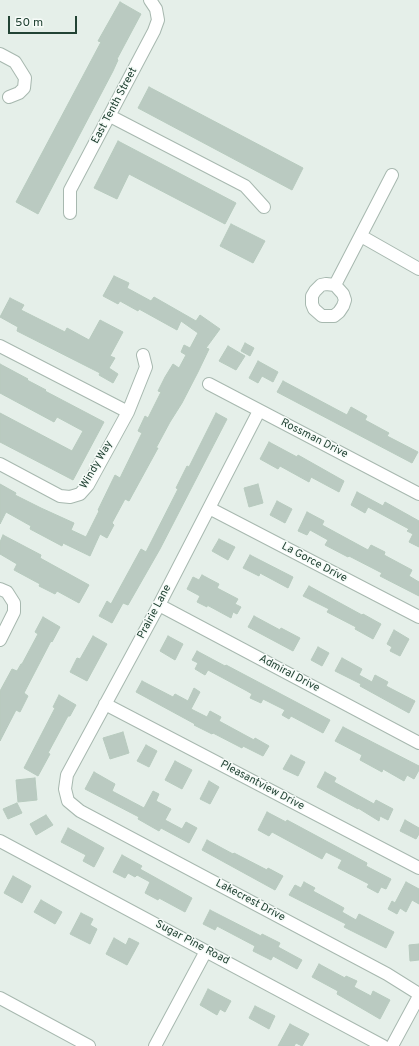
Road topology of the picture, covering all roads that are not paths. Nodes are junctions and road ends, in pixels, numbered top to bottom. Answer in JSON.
{"nodes":[{"id":1,"x":150,"y":0,"type":"edge"},
{"id":2,"x":0,"y":54,"type":"edge"},
{"id":3,"x":9,"y":97,"type":"dead end"},
{"id":4,"x":110,"y":116,"type":"junction"},
{"id":5,"x":392,"y":175,"type":"dead end"},
{"id":6,"x":264,"y":207,"type":"dead end"},
{"id":7,"x":70,"y":213,"type":"dead end"},
{"id":8,"x":361,"y":236,"type":"junction"},
{"id":9,"x":419,"y":269,"type":"edge"},
{"id":10,"x":336,"y":285,"type":"dead end"},
{"id":11,"x":0,"y":346,"type":"edge"},
{"id":12,"x":143,"y":355,"type":"dead end"},
{"id":13,"x":209,"y":384,"type":"dead end"},
{"id":14,"x":259,"y":411,"type":"junction"},
{"id":15,"x":128,"y":412,"type":"junction"},
{"id":16,"x":0,"y":464,"type":"edge"},
{"id":17,"x":419,"y":494,"type":"edge"},
{"id":18,"x":209,"y":508,"type":"junction"},
{"id":19,"x":0,"y":589,"type":"edge"},
{"id":20,"x":159,"y":605,"type":"junction"},
{"id":21,"x":419,"y":617,"type":"edge"},
{"id":22,"x":0,"y":640,"type":"edge"},
{"id":23,"x":106,"y":704,"type":"junction"},
{"id":24,"x":419,"y":743,"type":"edge"},
{"id":25,"x":80,"y":811,"type":"joint"},
{"id":26,"x":0,"y":841,"type":"edge"},
{"id":27,"x":419,"y":868,"type":"edge"},
{"id":28,"x":206,"y":951,"type":"junction"},
{"id":29,"x":419,"y":995,"type":"edge"},
{"id":30,"x":0,"y":998,"type":"edge"},
{"id":31,"x":89,"y":1046,"type":"edge"},
{"id":32,"x":155,"y":1046,"type":"edge"},
{"id":33,"x":383,"y":1046,"type":"edge"},
{"id":34,"x":392,"y":1046,"type":"edge"}],
"edges":[{"from":1,"to":4,"type":"street","name":"East Tenth Street"},
{"from":2,"to":3,"type":"street"},
{"from":4,"to":6,"type":"street"},
{"from":4,"to":7,"type":"street","name":"East Tenth Street"},
{"from":5,"to":8,"type":"street"},
{"from":8,"to":9,"type":"street"},
{"from":8,"to":10,"type":"street"},
{"from":11,"to":15,"type":"street"},
{"from":12,"to":15,"type":"street","name":"Windy Way"},
{"from":13,"to":14,"type":"street","name":"Rossman Drive"},
{"from":14,"to":17,"type":"street","name":"Rossman Drive"},
{"from":14,"to":18,"type":"street","name":"Prairie Lane"},
{"from":15,"to":16,"type":"street","name":"Windy Way"},
{"from":18,"to":20,"type":"street","name":"Prairie Lane"},
{"from":18,"to":21,"type":"street","name":"La Gorce Drive"},
{"from":19,"to":22,"type":"street"},
{"from":20,"to":23,"type":"street","name":"Prairie Lane"},
{"from":20,"to":24,"type":"street","name":"Admiral Drive"},
{"from":23,"to":25,"type":"street","name":"Prairie Lane"},
{"from":23,"to":27,"type":"street","name":"Pleasantview Drive"},
{"from":25,"to":29,"type":"street","name":"Lakecrest Drive"},
{"from":26,"to":28,"type":"street","name":"Sugar Pine Road"},
{"from":28,"to":32,"type":"street"},
{"from":28,"to":33,"type":"street","name":"Sugar Pine Road"},
{"from":29,"to":34,"type":"street"},
{"from":30,"to":31,"type":"street"}]}
